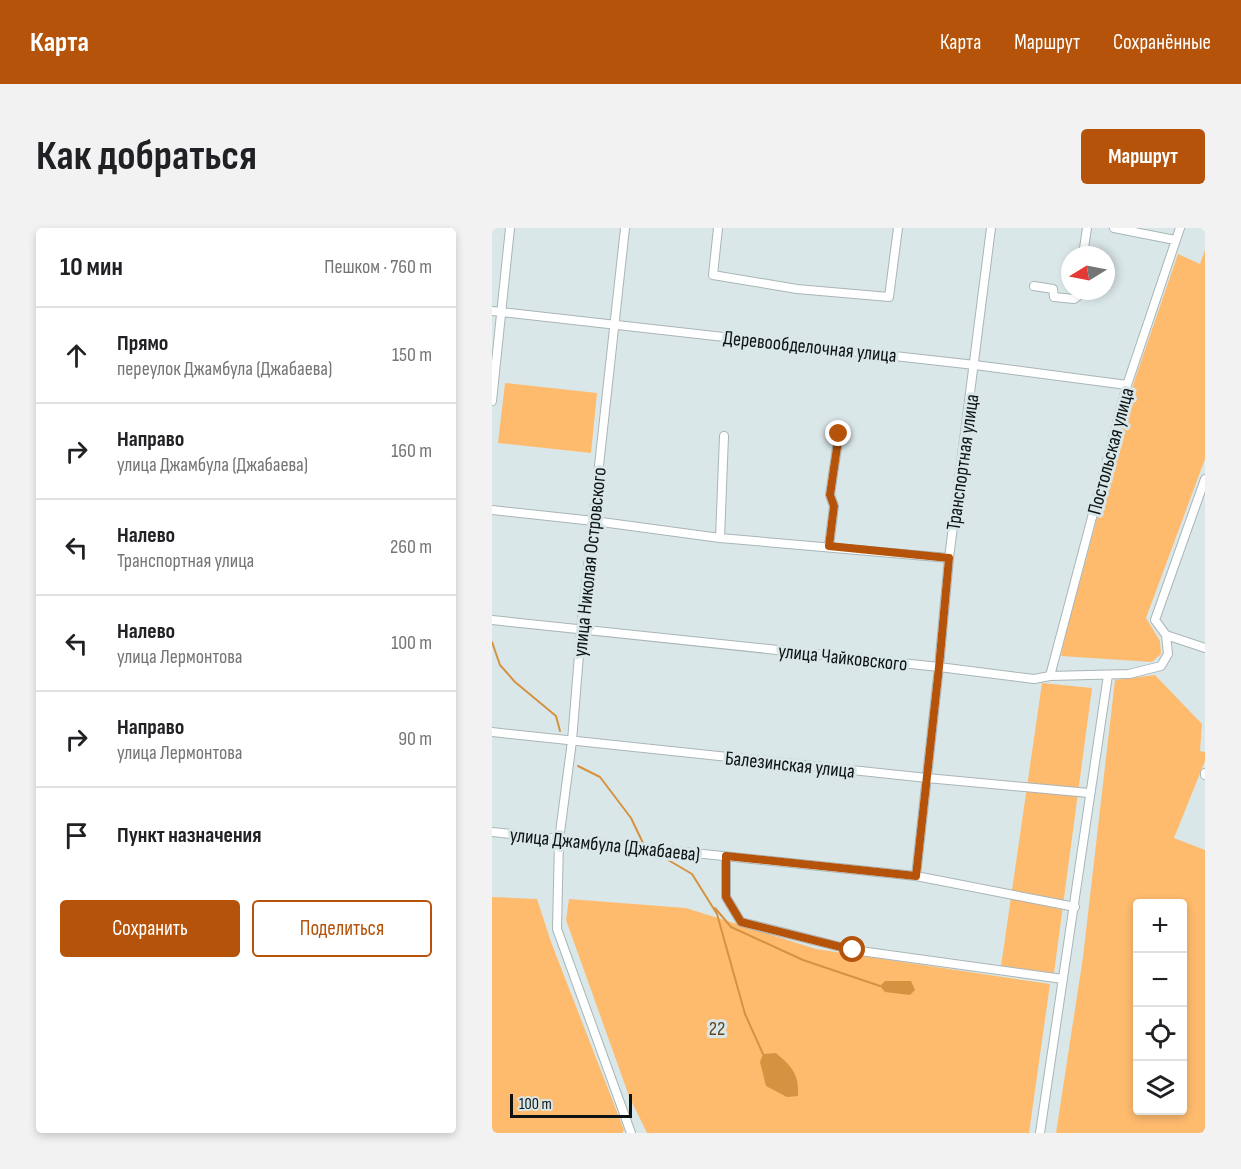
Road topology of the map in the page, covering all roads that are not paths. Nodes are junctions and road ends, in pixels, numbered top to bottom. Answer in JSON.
{"nodes":[{"id":1,"x":510,"y":228,"type":"edge"},
{"id":2,"x":625,"y":228,"type":"edge"},
{"id":3,"x":718,"y":228,"type":"edge"},
{"id":4,"x":898,"y":228,"type":"edge"},
{"id":5,"x":991,"y":228,"type":"edge"},
{"id":6,"x":1087,"y":228,"type":"edge"},
{"id":7,"x":1114,"y":228,"type":"edge"},
{"id":8,"x":1180,"y":228,"type":"edge"},
{"id":9,"x":1175,"y":240,"type":"junction"},
{"id":10,"x":1084,"y":246,"type":"edge"},
{"id":11,"x":1034,"y":286,"type":"dead end"},
{"id":12,"x":1061,"y":298,"type":"edge"},
{"id":13,"x":492,"y":311,"type":"edge"},
{"id":14,"x":502,"y":312,"type":"junction"},
{"id":15,"x":616,"y":324,"type":"junction"},
{"id":16,"x":975,"y":365,"type":"junction"},
{"id":17,"x":1127,"y":385,"type":"junction"},
{"id":18,"x":492,"y":401,"type":"edge"},
{"id":19,"x":839,"y":434,"type":"dead end"},
{"id":20,"x":724,"y":436,"type":"dead end"},
{"id":21,"x":1205,"y":479,"type":"edge"},
{"id":22,"x":492,"y":510,"type":"edge"},
{"id":23,"x":594,"y":520,"type":"junction"},
{"id":24,"x":720,"y":538,"type":"junction"},
{"id":25,"x":829,"y":546,"type":"junction"},
{"id":26,"x":949,"y":558,"type":"junction"},
{"id":27,"x":492,"y":620,"type":"edge"},
{"id":28,"x":581,"y":630,"type":"junction"},
{"id":29,"x":1166,"y":635,"type":"junction"},
{"id":30,"x":1205,"y":648,"type":"edge"},
{"id":31,"x":939,"y":667,"type":"junction"},
{"id":32,"x":1108,"y":675,"type":"junction"},
{"id":33,"x":1050,"y":676,"type":"junction"},
{"id":34,"x":492,"y":732,"type":"edge"},
{"id":35,"x":572,"y":741,"type":"junction"},
{"id":36,"x":927,"y":778,"type":"junction"},
{"id":37,"x":1089,"y":793,"type":"junction"},
{"id":38,"x":492,"y":832,"type":"edge"},
{"id":39,"x":559,"y":840,"type":"junction"},
{"id":40,"x":726,"y":856,"type":"junction"},
{"id":41,"x":916,"y":876,"type":"junction"},
{"id":42,"x":1075,"y":908,"type":"junction"},
{"id":43,"x":1063,"y":979,"type":"junction"},
{"id":44,"x":631,"y":1133,"type":"edge"},
{"id":45,"x":1040,"y":1133,"type":"edge"}],
"edges":[{"from":1,"to":14,"type":"street"},
{"from":2,"to":15,"type":"street","name":"улица Николая Островского"},
{"from":3,"to":4,"type":"street"},
{"from":5,"to":16,"type":"street","name":"Транспортная улица"},
{"from":6,"to":10,"type":"street"},
{"from":7,"to":9,"type":"street"},
{"from":8,"to":9,"type":"street","name":"Постольская улица"},
{"from":9,"to":17,"type":"street","name":"Постольская улица"},
{"from":11,"to":12,"type":"street"},
{"from":13,"to":14,"type":"street","name":"Деревообделочная улица"},
{"from":14,"to":15,"type":"street","name":"Деревообделочная улица"},
{"from":14,"to":18,"type":"street"},
{"from":15,"to":16,"type":"street","name":"Деревообделочная улица"},
{"from":15,"to":23,"type":"street","name":"улица Николая Островского"},
{"from":16,"to":17,"type":"street","name":"Деревообделочная улица"},
{"from":16,"to":26,"type":"street","name":"Транспортная улица"},
{"from":17,"to":33,"type":"street","name":"Постольская улица"},
{"from":19,"to":25,"type":"street"},
{"from":20,"to":24,"type":"street"},
{"from":21,"to":29,"type":"street"},
{"from":22,"to":23,"type":"street"},
{"from":23,"to":24,"type":"street"},
{"from":23,"to":28,"type":"street","name":"улица Николая Островского"},
{"from":24,"to":25,"type":"street"},
{"from":25,"to":26,"type":"street"},
{"from":26,"to":31,"type":"street","name":"Транспортная улица"},
{"from":27,"to":28,"type":"street","name":"улица Чайковского"},
{"from":28,"to":31,"type":"street","name":"улица Чайковского"},
{"from":28,"to":35,"type":"street","name":"улица Николая Островского"},
{"from":29,"to":30,"type":"street"},
{"from":29,"to":32,"type":"street","name":"улица Чайковского"},
{"from":31,"to":33,"type":"street","name":"улица Чайковского"},
{"from":31,"to":36,"type":"street","name":"Транспортная улица"},
{"from":32,"to":33,"type":"street","name":"улица Чайковского"},
{"from":32,"to":37,"type":"street"},
{"from":34,"to":35,"type":"street","name":"Балезинская улица"},
{"from":35,"to":36,"type":"street","name":"Балезинская улица"},
{"from":35,"to":39,"type":"street","name":"улица Николая Островского"},
{"from":36,"to":37,"type":"street","name":"Балезинская улица"},
{"from":36,"to":41,"type":"street","name":"Транспортная улица"},
{"from":37,"to":42,"type":"street"},
{"from":38,"to":39,"type":"street","name":"улица Джамбула (Джабаева)"},
{"from":39,"to":40,"type":"street","name":"улица Джамбула (Джабаева)"},
{"from":39,"to":44,"type":"street","name":"улица Николая Островского"},
{"from":40,"to":41,"type":"street","name":"улица Джамбула (Джабаева)"},
{"from":40,"to":43,"type":"street"},
{"from":41,"to":42,"type":"street","name":"улица Джамбула (Джабаева)"},
{"from":42,"to":43,"type":"street"},
{"from":43,"to":45,"type":"street"}]}
